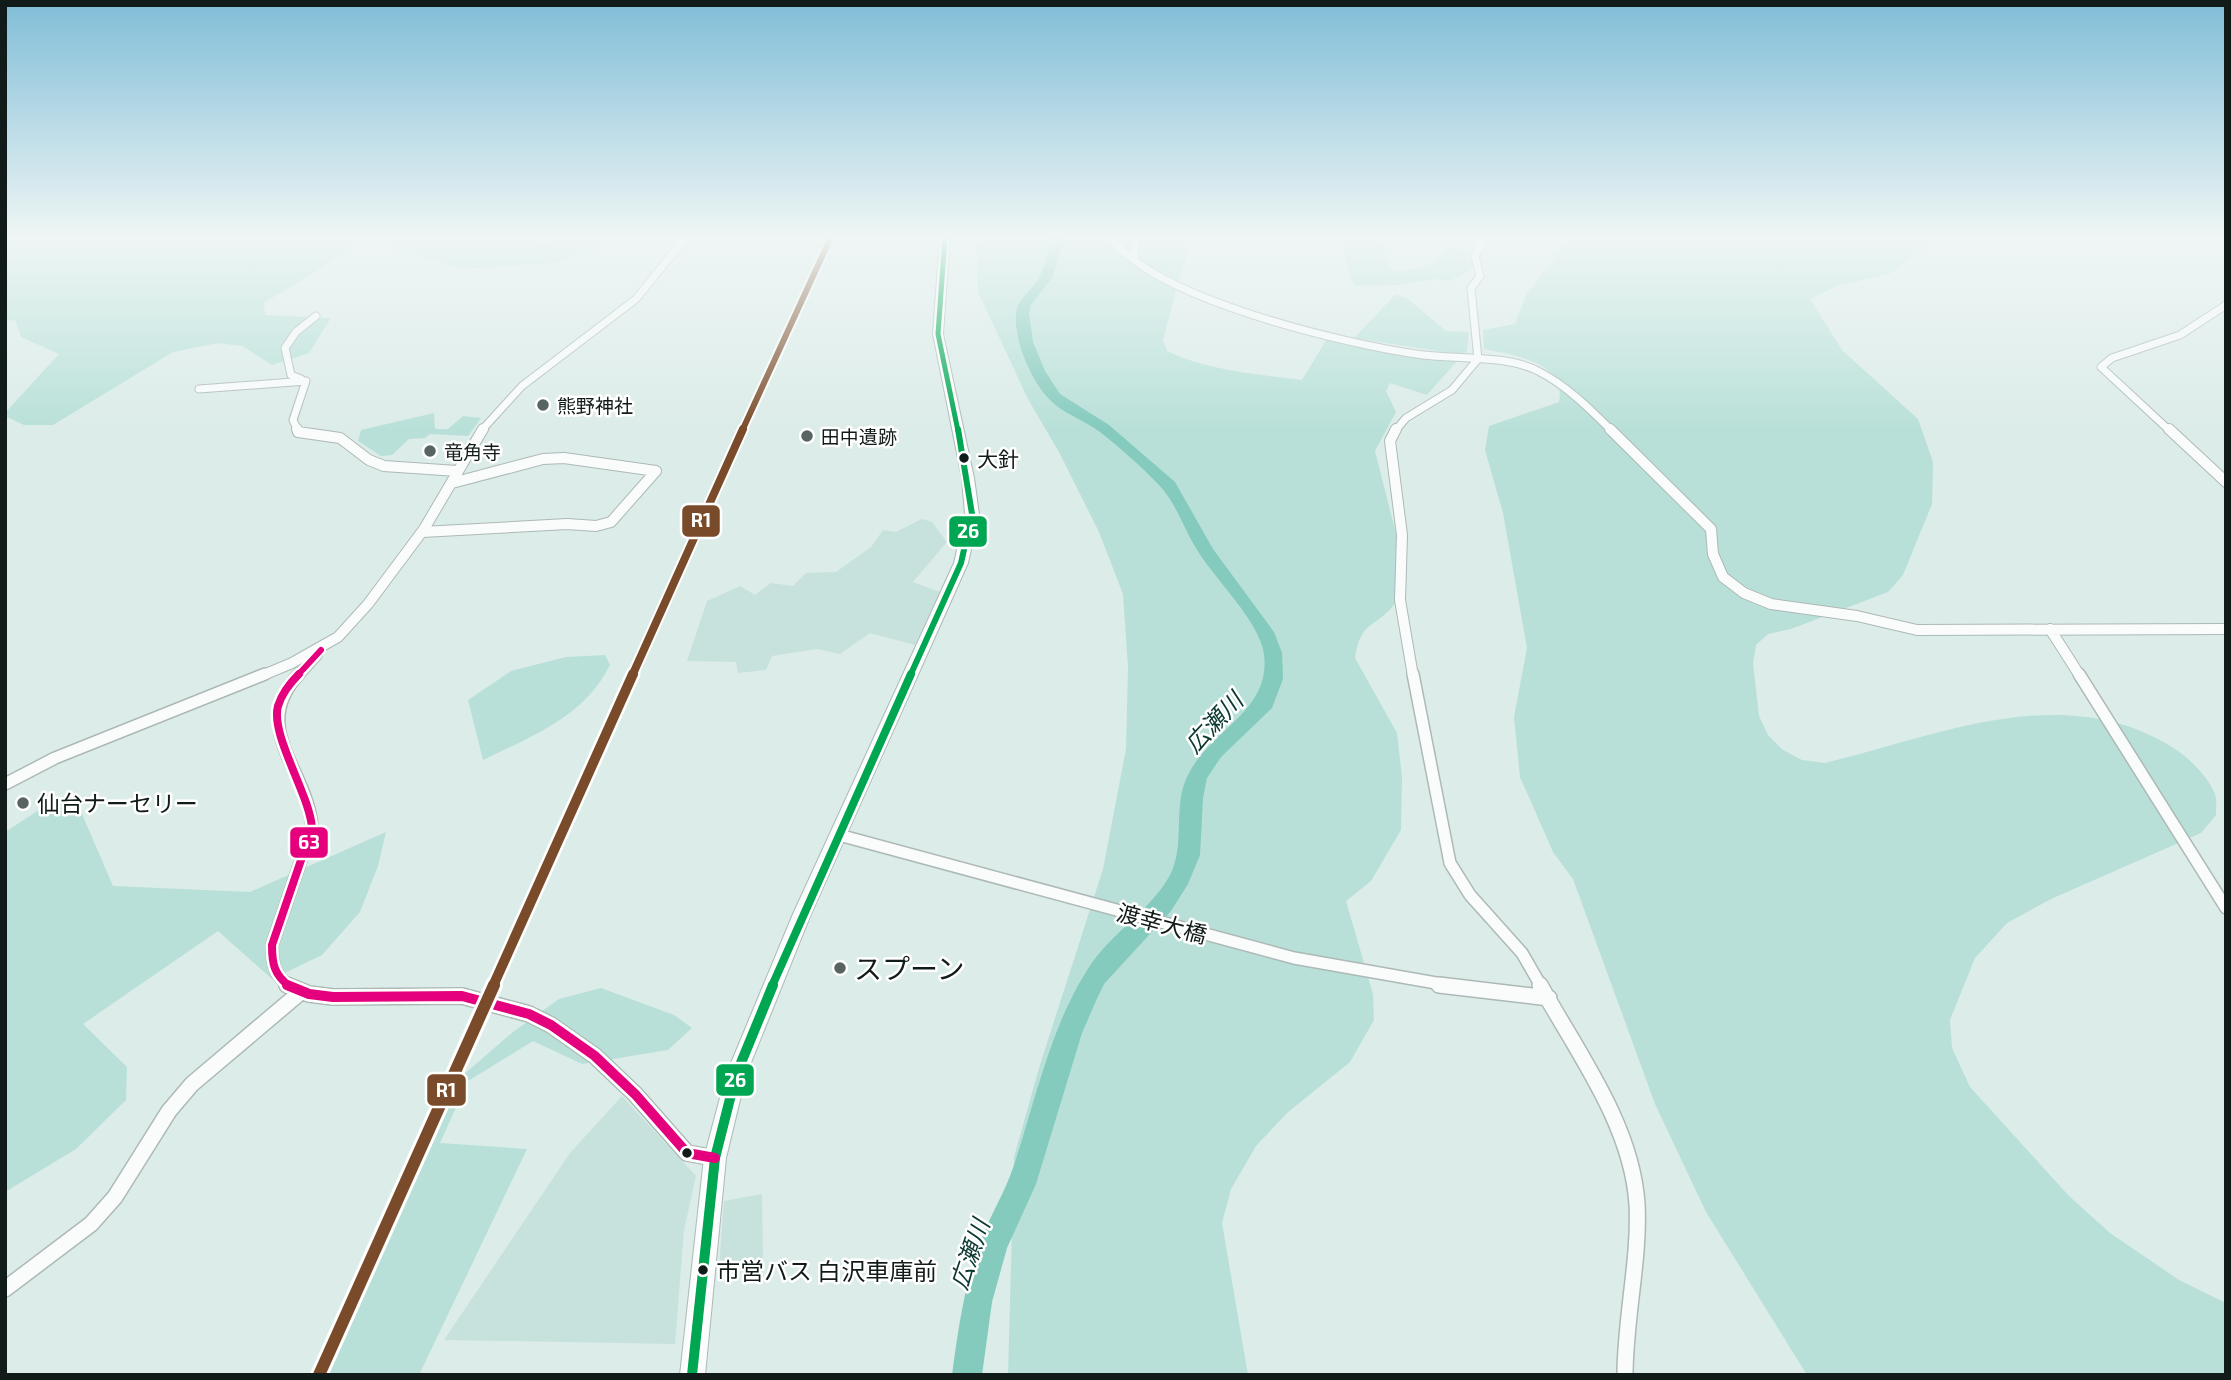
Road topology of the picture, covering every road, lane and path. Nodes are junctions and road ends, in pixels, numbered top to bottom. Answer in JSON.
{"nodes":[{"id":1,"x":633,"y":301,"type":"edge"},
{"id":2,"x":940,"y":301,"type":"edge"},
{"id":3,"x":1221,"y":301,"type":"edge"},
{"id":4,"x":1472,"y":301,"type":"edge"},
{"id":5,"x":2226,"y":305,"type":"edge"},
{"id":6,"x":316,"y":316,"type":"dead end"},
{"id":7,"x":1478,"y":359,"type":"junction"},
{"id":8,"x":306,"y":381,"type":"junction"},
{"id":9,"x":199,"y":389,"type":"dead end"},
{"id":10,"x":457,"y":471,"type":"junction"},
{"id":11,"x":2226,"y":481,"type":"edge"},
{"id":12,"x":452,"y":483,"type":"junction"},
{"id":13,"x":422,"y":532,"type":"junction"},
{"id":14,"x":2050,"y":629,"type":"junction"},
{"id":15,"x":2226,"y":629,"type":"edge"},
{"id":16,"x":323,"y":647,"type":"junction"},
{"id":17,"x":5,"y":784,"type":"edge"},
{"id":18,"x":839,"y":835,"type":"junction"},
{"id":19,"x":2226,"y":908,"type":"edge"},
{"id":20,"x":302,"y":990,"type":"junction"},
{"id":21,"x":1549,"y":998,"type":"junction"},
{"id":22,"x":715,"y":1158,"type":"junction"},
{"id":23,"x":5,"y":1289,"type":"edge"},
{"id":24,"x":692,"y":1375,"type":"edge"},
{"id":25,"x":1625,"y":1375,"type":"edge"}],
"edges":[{"from":1,"to":10,"type":"street"},
{"from":2,"to":18,"type":"highway"},
{"from":3,"to":7,"type":"street"},
{"from":4,"to":7,"type":"street"},
{"from":5,"to":11,"type":"street"},
{"from":6,"to":8,"type":"street"},
{"from":7,"to":14,"type":"street"},
{"from":7,"to":21,"type":"street"},
{"from":8,"to":9,"type":"street"},
{"from":8,"to":10,"type":"street"},
{"from":10,"to":12,"type":"street"},
{"from":12,"to":13,"type":"street"},
{"from":12,"to":13,"type":"street"},
{"from":13,"to":16,"type":"street"},
{"from":14,"to":15,"type":"street"},
{"from":14,"to":19,"type":"street"},
{"from":16,"to":17,"type":"street"},
{"from":16,"to":20,"type":"street"},
{"from":18,"to":21,"type":"street","name":"渡幸大橋"},
{"from":18,"to":22,"type":"highway"},
{"from":20,"to":22,"type":"street"},
{"from":20,"to":23,"type":"street"},
{"from":21,"to":25,"type":"street"},
{"from":22,"to":24,"type":"highway"}]}
